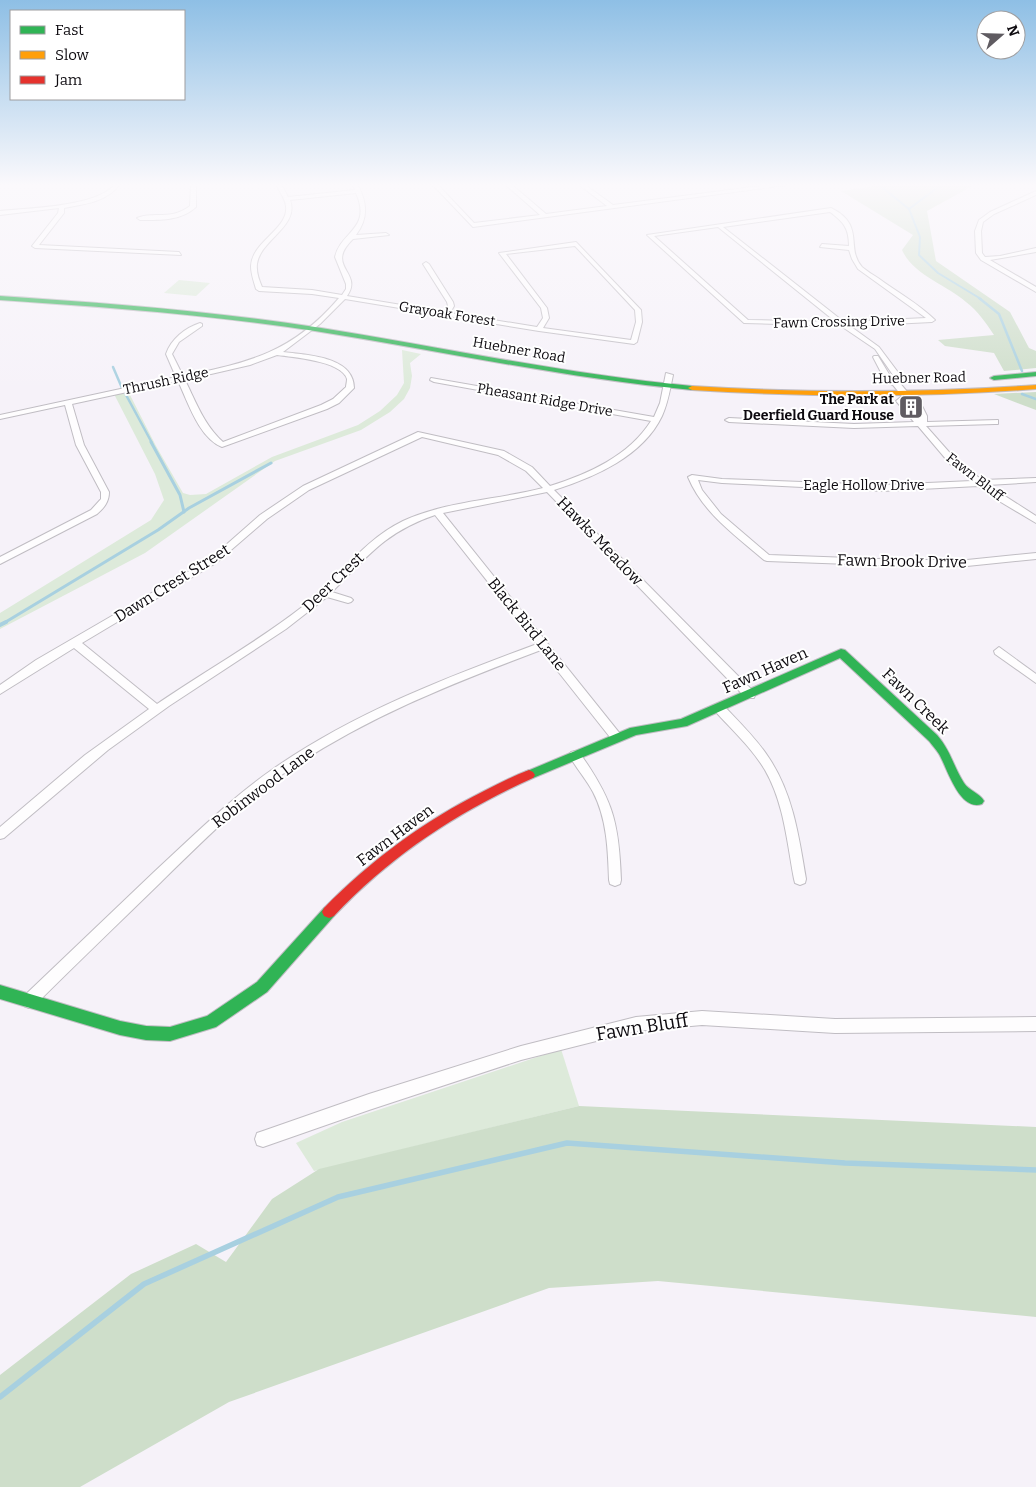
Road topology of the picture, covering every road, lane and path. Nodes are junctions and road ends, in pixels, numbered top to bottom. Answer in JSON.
{"nodes":[{"id":1,"x":168,"y":253,"type":"edge"},
{"id":2,"x":257,"y":253,"type":"edge"},
{"id":3,"x":339,"y":253,"type":"edge"},
{"id":4,"x":502,"y":253,"type":"edge"},
{"id":5,"x":585,"y":253,"type":"edge"},
{"id":6,"x":670,"y":253,"type":"edge"},
{"id":7,"x":753,"y":253,"type":"edge"},
{"id":8,"x":854,"y":253,"type":"edge"},
{"id":9,"x":979,"y":253,"type":"edge"},
{"id":10,"x":1021,"y":253,"type":"edge"},
{"id":11,"x":179,"y":254,"type":"dead end"},
{"id":12,"x":983,"y":259,"type":"junction"},
{"id":13,"x":426,"y":264,"type":"dead end"},
{"id":14,"x":0,"y":289,"type":"edge"},
{"id":15,"x":21,"y":290,"type":"junction"},
{"id":16,"x":1036,"y":290,"type":"edge"},
{"id":17,"x":344,"y":297,"type":"junction"},
{"id":18,"x":5,"y":298,"type":"edge"},
{"id":19,"x":446,"y":314,"type":"junction"},
{"id":20,"x":321,"y":320,"type":"junction"},
{"id":21,"x":843,"y":324,"type":"junction"},
{"id":22,"x":200,"y":325,"type":"dead end"},
{"id":23,"x":311,"y":329,"type":"junction"},
{"id":24,"x":539,"y":329,"type":"junction"},
{"id":25,"x":278,"y":353,"type":"junction"},
{"id":26,"x":1036,"y":374,"type":"edge"},
{"id":27,"x":179,"y":378,"type":"junction"},
{"id":28,"x":434,"y":380,"type":"dead end"},
{"id":29,"x":668,"y":380,"type":"junction"},
{"id":30,"x":895,"y":382,"type":"junction"},
{"id":31,"x":1036,"y":387,"type":"edge"},
{"id":32,"x":905,"y":395,"type":"junction"},
{"id":33,"x":68,"y":402,"type":"junction"},
{"id":34,"x":0,"y":417,"type":"edge"},
{"id":35,"x":656,"y":420,"type":"junction"},
{"id":36,"x":729,"y":420,"type":"dead end"},
{"id":37,"x":995,"y":422,"type":"dead end"},
{"id":38,"x":923,"y":425,"type":"junction"},
{"id":39,"x":421,"y":434,"type":"joint"},
{"id":40,"x":1036,"y":480,"type":"edge"},
{"id":41,"x":980,"y":483,"type":"junction"},
{"id":42,"x":549,"y":489,"type":"junction"},
{"id":43,"x":437,"y":512,"type":"junction"},
{"id":44,"x":1036,"y":520,"type":"edge"},
{"id":45,"x":1036,"y":556,"type":"edge"},
{"id":46,"x":767,"y":558,"type":"joint"},
{"id":47,"x":1,"y":559,"type":"edge"},
{"id":48,"x":325,"y":594,"type":"junction"},
{"id":49,"x":348,"y":600,"type":"dead end"},
{"id":50,"x":75,"y":642,"type":"junction"},
{"id":51,"x":544,"y":645,"type":"junction"},
{"id":52,"x":999,"y":651,"type":"dead end"},
{"id":53,"x":842,"y":653,"type":"joint"},
{"id":54,"x":1036,"y":679,"type":"edge"},
{"id":55,"x":0,"y":690,"type":"edge"},
{"id":56,"x":750,"y":695,"type":"junction"},
{"id":57,"x":719,"y":708,"type":"junction"},
{"id":58,"x":156,"y":710,"type":"junction"},
{"id":59,"x":617,"y":738,"type":"junction"},
{"id":60,"x":575,"y":755,"type":"junction"},
{"id":61,"x":978,"y":801,"type":"dead end"},
{"id":62,"x":0,"y":834,"type":"edge"},
{"id":63,"x":800,"y":879,"type":"dead end"},
{"id":64,"x":615,"y":880,"type":"dead end"},
{"id":65,"x":0,"y":992,"type":"edge"},
{"id":66,"x":29,"y":1001,"type":"junction"},
{"id":67,"x":1036,"y":1024,"type":"edge"},
{"id":68,"x":263,"y":1139,"type":"dead end"}],
"edges":[{"from":1,"to":11,"type":"street"},
{"from":2,"to":17,"type":"street","name":"Grayoak Forest"},
{"from":3,"to":17,"type":"street"},
{"from":4,"to":24,"type":"street","name":"Grayoak Forest"},
{"from":5,"to":24,"type":"street","name":"Grayoak Forest"},
{"from":6,"to":21,"type":"street","name":"Fawn Crossing Drive"},
{"from":7,"to":21,"type":"street"},
{"from":8,"to":21,"type":"street","name":"Fawn Crossing Drive"},
{"from":9,"to":12,"type":"street"},
{"from":10,"to":12,"type":"street"},
{"from":12,"to":16,"type":"street"},
{"from":13,"to":19,"type":"street"},
{"from":14,"to":15,"type":"main road","name":"Huebner Road"},
{"from":15,"to":18,"type":"main road"},
{"from":15,"to":20,"type":"main road","name":"Huebner Road"},
{"from":17,"to":19,"type":"street","name":"Grayoak Forest"},
{"from":17,"to":20,"type":"street","name":"Thrush Ridge"},
{"from":18,"to":23,"type":"main road","name":"Huebner Road"},
{"from":19,"to":24,"type":"street","name":"Grayoak Forest"},
{"from":20,"to":23,"type":"street","name":"Thrush Ridge"},
{"from":20,"to":29,"type":"main road","name":"Huebner Road"},
{"from":21,"to":30,"type":"street"},
{"from":22,"to":27,"type":"street"},
{"from":23,"to":25,"type":"street","name":"Thrush Ridge"},
{"from":23,"to":29,"type":"main road","name":"Huebner Road"},
{"from":25,"to":27,"type":"street","name":"Thrush Ridge"},
{"from":25,"to":27,"type":"street"},
{"from":26,"to":30,"type":"main road","name":"Huebner Road"},
{"from":27,"to":33,"type":"street","name":"Thrush Ridge"},
{"from":28,"to":35,"type":"street","name":"Pheasant Ridge Drive"},
{"from":29,"to":30,"type":"main road","name":"Huebner Road"},
{"from":29,"to":32,"type":"main road","name":"Huebner Road"},
{"from":29,"to":35,"type":"street","name":"Deer Crest"},
{"from":30,"to":32,"type":"street"},
{"from":31,"to":32,"type":"main road","name":"Huebner Road"},
{"from":32,"to":38,"type":"street","name":"Fawn Bluff"},
{"from":33,"to":34,"type":"street","name":"Thrush Ridge"},
{"from":33,"to":47,"type":"street"},
{"from":35,"to":42,"type":"street","name":"Deer Crest"},
{"from":36,"to":38,"type":"street"},
{"from":37,"to":38,"type":"street"},
{"from":38,"to":41,"type":"street","name":"Fawn Bluff"},
{"from":39,"to":42,"type":"street","name":"Hawks Meadow"},
{"from":39,"to":50,"type":"street","name":"Dawn Crest Street"},
{"from":40,"to":41,"type":"street","name":"Eagle Hollow Drive"},
{"from":41,"to":44,"type":"street","name":"Fawn Bluff"},
{"from":41,"to":46,"type":"street","name":"Eagle Hollow Drive"},
{"from":42,"to":43,"type":"street","name":"Deer Crest"},
{"from":42,"to":56,"type":"street","name":"Hawks Meadow"},
{"from":43,"to":48,"type":"street","name":"Deer Crest"},
{"from":43,"to":51,"type":"street","name":"Black Bird Lane"},
{"from":45,"to":46,"type":"street","name":"Fawn Brook Drive"},
{"from":48,"to":49,"type":"street"},
{"from":48,"to":58,"type":"street","name":"Deer Crest"},
{"from":50,"to":55,"type":"street","name":"Dawn Crest Street"},
{"from":50,"to":58,"type":"street"},
{"from":51,"to":59,"type":"street","name":"Black Bird Lane"},
{"from":51,"to":66,"type":"street","name":"Robinwood Lane"},
{"from":52,"to":54,"type":"street"},
{"from":53,"to":56,"type":"main road","name":"Fawn Haven"},
{"from":53,"to":61,"type":"main road","name":"Fawn Creek"},
{"from":56,"to":57,"type":"main road","name":"Fawn Haven"},
{"from":57,"to":59,"type":"main road","name":"Fawn Haven"},
{"from":57,"to":63,"type":"street"},
{"from":58,"to":62,"type":"street","name":"Deer Crest"},
{"from":59,"to":60,"type":"main road","name":"Fawn Haven"},
{"from":60,"to":64,"type":"street"},
{"from":60,"to":66,"type":"main road","name":"Fawn Haven"},
{"from":65,"to":66,"type":"main road","name":"Fawn Haven"},
{"from":67,"to":68,"type":"street","name":"Fawn Bluff"}]}
